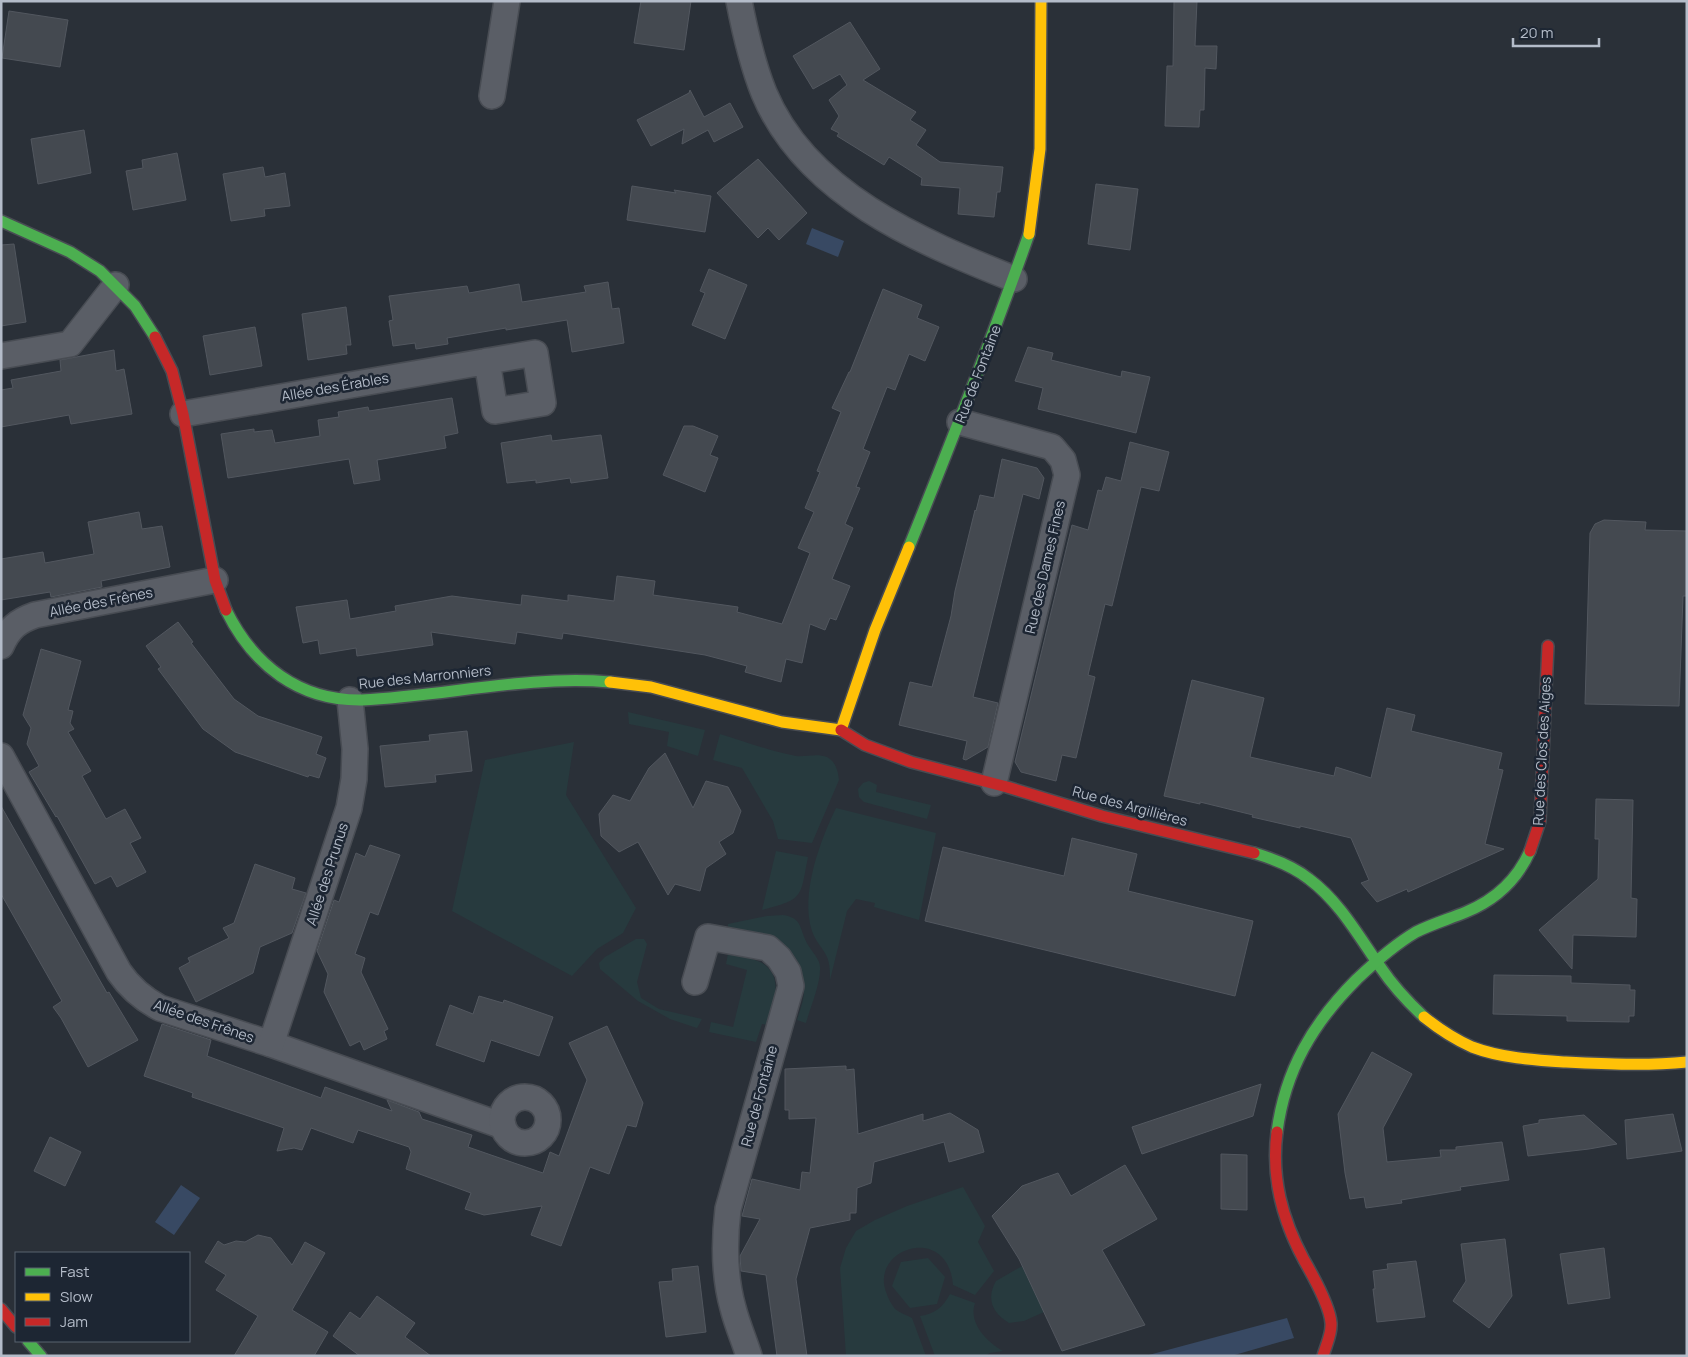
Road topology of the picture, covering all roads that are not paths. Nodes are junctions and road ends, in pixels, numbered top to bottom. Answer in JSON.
{"nodes":[{"id":1,"x":507,"y":1,"type":"edge"},
{"id":2,"x":739,"y":1,"type":"edge"},
{"id":3,"x":1041,"y":1,"type":"edge"},
{"id":4,"x":492,"y":96,"type":"dead end"},
{"id":5,"x":1,"y":221,"type":"edge"},
{"id":6,"x":1014,"y":279,"type":"junction"},
{"id":7,"x":116,"y":285,"type":"junction"},
{"id":8,"x":1,"y":356,"type":"edge"},
{"id":9,"x":487,"y":361,"type":"dead end"},
{"id":10,"x":183,"y":414,"type":"junction"},
{"id":11,"x":960,"y":422,"type":"junction"},
{"id":12,"x":215,"y":580,"type":"junction"},
{"id":13,"x":1,"y":646,"type":"edge"},
{"id":14,"x":1548,"y":646,"type":"dead end"},
{"id":15,"x":350,"y":700,"type":"junction"},
{"id":16,"x":841,"y":730,"type":"junction"},
{"id":17,"x":1,"y":756,"type":"edge"},
{"id":18,"x":994,"y":783,"type":"junction"},
{"id":19,"x":1376,"y":961,"type":"junction"},
{"id":20,"x":695,"y":982,"type":"dead end"},
{"id":21,"x":271,"y":1044,"type":"junction"},
{"id":22,"x":1687,"y":1062,"type":"edge"},
{"id":23,"x":503,"y":1126,"type":"dead end"},
{"id":24,"x":1,"y":1309,"type":"edge"},
{"id":25,"x":15,"y":1326,"type":"edge"},
{"id":26,"x":29,"y":1342,"type":"edge"},
{"id":27,"x":41,"y":1356,"type":"edge"},
{"id":28,"x":749,"y":1356,"type":"edge"},
{"id":29,"x":1323,"y":1356,"type":"edge"}],
"edges":[{"from":1,"to":4,"type":"street"},
{"from":2,"to":6,"type":"street"},
{"from":3,"to":6,"type":"street","name":"Rue de Fontaine"},
{"from":5,"to":7,"type":"street","name":"Rue des Marronniers"},
{"from":6,"to":11,"type":"street","name":"Rue de Fontaine"},
{"from":7,"to":8,"type":"street"},
{"from":7,"to":10,"type":"street","name":"Rue des Marronniers"},
{"from":9,"to":10,"type":"street","name":"Allée des Érables"},
{"from":10,"to":12,"type":"street","name":"Rue des Marronniers"},
{"from":11,"to":16,"type":"street","name":"Rue de Fontaine"},
{"from":11,"to":18,"type":"street","name":"Rue des Dames Fines"},
{"from":12,"to":13,"type":"street","name":"Allée des Frênes"},
{"from":12,"to":15,"type":"street","name":"Rue des Marronniers"},
{"from":14,"to":19,"type":"street","name":"Rue des Clos des Aiges"},
{"from":15,"to":16,"type":"street","name":"Rue des Marronniers"},
{"from":15,"to":21,"type":"street","name":"Allée des Prunus"},
{"from":16,"to":18,"type":"street","name":"Rue des Argillières"},
{"from":17,"to":21,"type":"street","name":"Allée des Frênes"},
{"from":18,"to":19,"type":"street","name":"Rue des Argillières"},
{"from":19,"to":22,"type":"street","name":"Rue des Argillières"},
{"from":19,"to":29,"type":"street","name":"Rue des Clos des Aiges"},
{"from":20,"to":28,"type":"street","name":"Rue de Fontaine"},
{"from":21,"to":23,"type":"street","name":"Allée des Frênes"},
{"from":24,"to":25,"type":"street"},
{"from":26,"to":27,"type":"street"}]}
